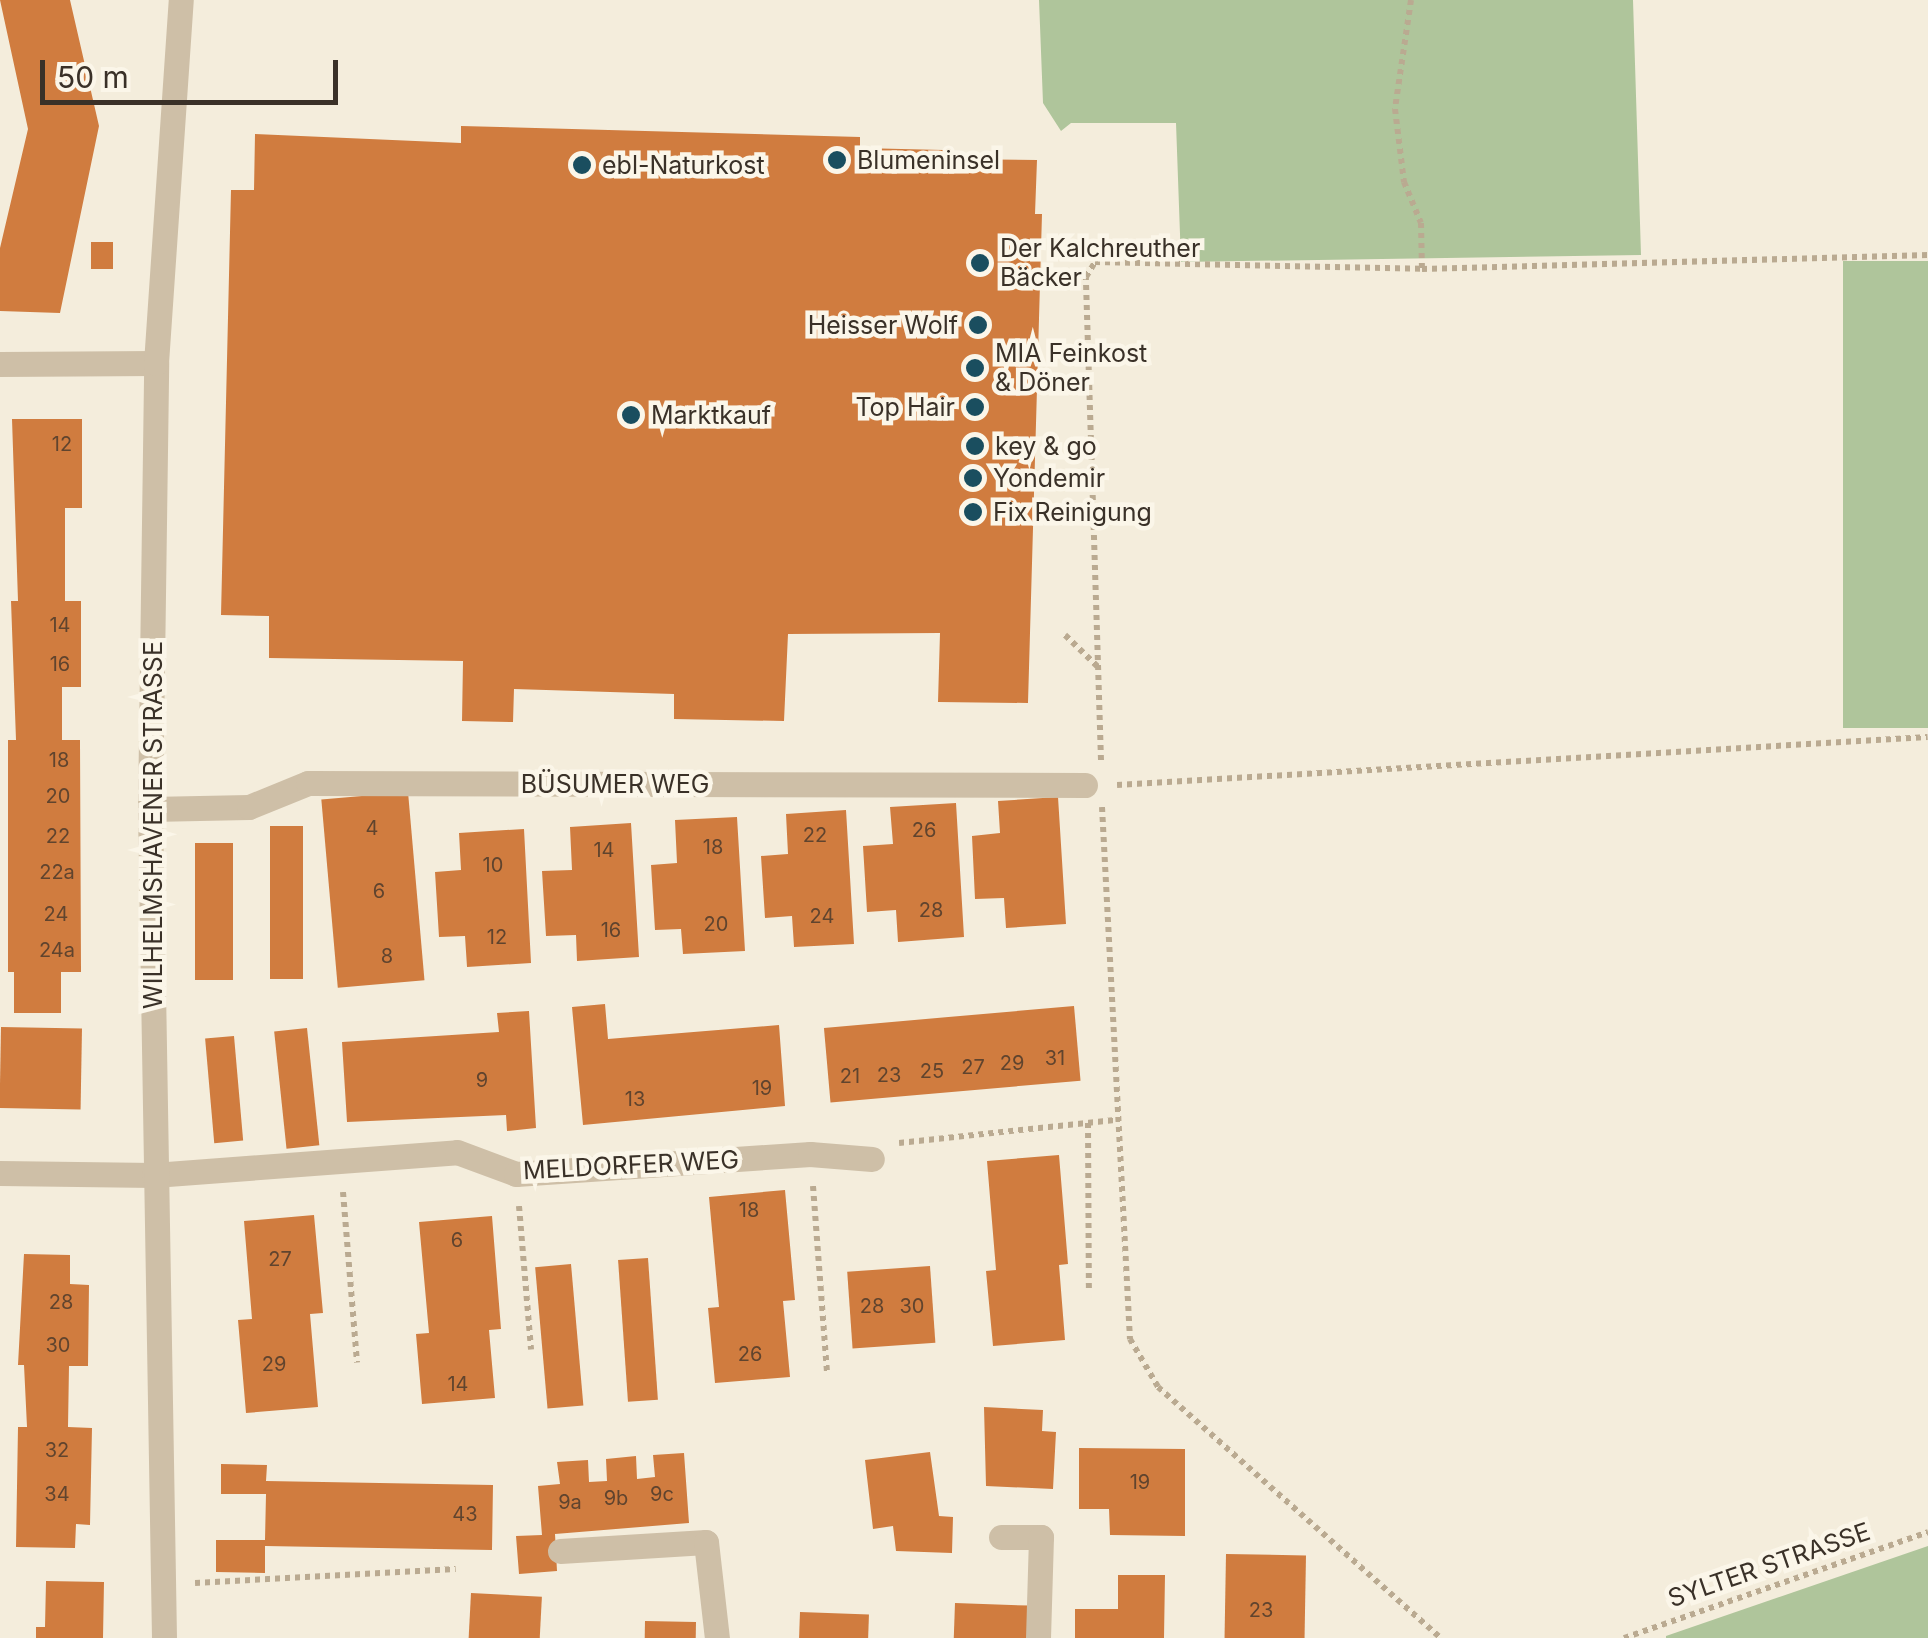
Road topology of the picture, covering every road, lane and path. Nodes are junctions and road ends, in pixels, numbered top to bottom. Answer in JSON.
{"nodes":[{"id":1,"x":1411,"y":0,"type":"edge"},
{"id":2,"x":179,"y":4,"type":"edge"},
{"id":3,"x":1928,"y":255,"type":"edge"},
{"id":4,"x":1422,"y":269,"type":"junction"},
{"id":5,"x":156,"y":363,"type":"junction"},
{"id":6,"x":0,"y":364,"type":"edge"},
{"id":7,"x":1065,"y":635,"type":"dead end"},
{"id":8,"x":1099,"y":668,"type":"junction"},
{"id":9,"x":1928,"y":736,"type":"edge"},
{"id":10,"x":1093,"y":776,"type":"joint"},
{"id":11,"x":150,"y":809,"type":"junction"},
{"id":12,"x":1116,"y":1120,"type":"junction"},
{"id":13,"x":1088,"y":1123,"type":"junction"},
{"id":14,"x":810,"y":1154,"type":"junction"},
{"id":15,"x":872,"y":1160,"type":"joint"},
{"id":16,"x":340,"y":1161,"type":"junction"},
{"id":17,"x":0,"y":1173,"type":"edge"},
{"id":18,"x":154,"y":1174,"type":"junction"},
{"id":19,"x":516,"y":1174,"type":"junction"},
{"id":20,"x":1088,"y":1291,"type":"dead end"},
{"id":21,"x":531,"y":1350,"type":"dead end"},
{"id":22,"x":357,"y":1362,"type":"dead end"},
{"id":23,"x":827,"y":1372,"type":"dead end"},
{"id":24,"x":1928,"y":1532,"type":"edge"},
{"id":25,"x":1001,"y":1537,"type":"dead end"},
{"id":26,"x":560,"y":1551,"type":"dead end"},
{"id":27,"x":456,"y":1568,"type":"dead end"},
{"id":28,"x":164,"y":1585,"type":"junction"},
{"id":29,"x":164,"y":1638,"type":"edge"},
{"id":30,"x":717,"y":1638,"type":"edge"},
{"id":31,"x":1038,"y":1638,"type":"edge"},
{"id":32,"x":1441,"y":1638,"type":"edge"},
{"id":33,"x":1624,"y":1638,"type":"edge"}],
"edges":[{"from":1,"to":4,"type":"path"},
{"from":2,"to":5,"type":"street","name":"WILHELMSHAVENER STRASSE"},
{"from":3,"to":4,"type":"path"},
{"from":4,"to":8,"type":"path"},
{"from":5,"to":6,"type":"street"},
{"from":5,"to":11,"type":"street","name":"WILHELMSHAVENER STRASSE"},
{"from":7,"to":8,"type":"path"},
{"from":8,"to":10,"type":"path"},
{"from":9,"to":12,"type":"path"},
{"from":10,"to":11,"type":"street","name":"BÜSUMER WEG"},
{"from":11,"to":18,"type":"street","name":"WILHELMSHAVENER STRASSE"},
{"from":12,"to":13,"type":"path"},
{"from":12,"to":32,"type":"path"},
{"from":13,"to":15,"type":"path"},
{"from":13,"to":20,"type":"path"},
{"from":14,"to":15,"type":"street","name":"MELDORFER WEG"},
{"from":14,"to":19,"type":"street","name":"MELDORFER WEG"},
{"from":14,"to":23,"type":"path"},
{"from":16,"to":18,"type":"street","name":"MELDORFER WEG"},
{"from":16,"to":19,"type":"street","name":"MELDORFER WEG"},
{"from":16,"to":22,"type":"path"},
{"from":17,"to":18,"type":"street","name":"MELDORFER WEG"},
{"from":18,"to":28,"type":"street","name":"WILHELMSHAVENER STRASSE"},
{"from":19,"to":21,"type":"path"},
{"from":24,"to":33,"type":"path","name":"SYLTER STRASSE"},
{"from":25,"to":31,"type":"street"},
{"from":26,"to":30,"type":"street"},
{"from":27,"to":28,"type":"path"},
{"from":28,"to":29,"type":"street","name":"WILHELMSHAVENER STRASSE"}]}
